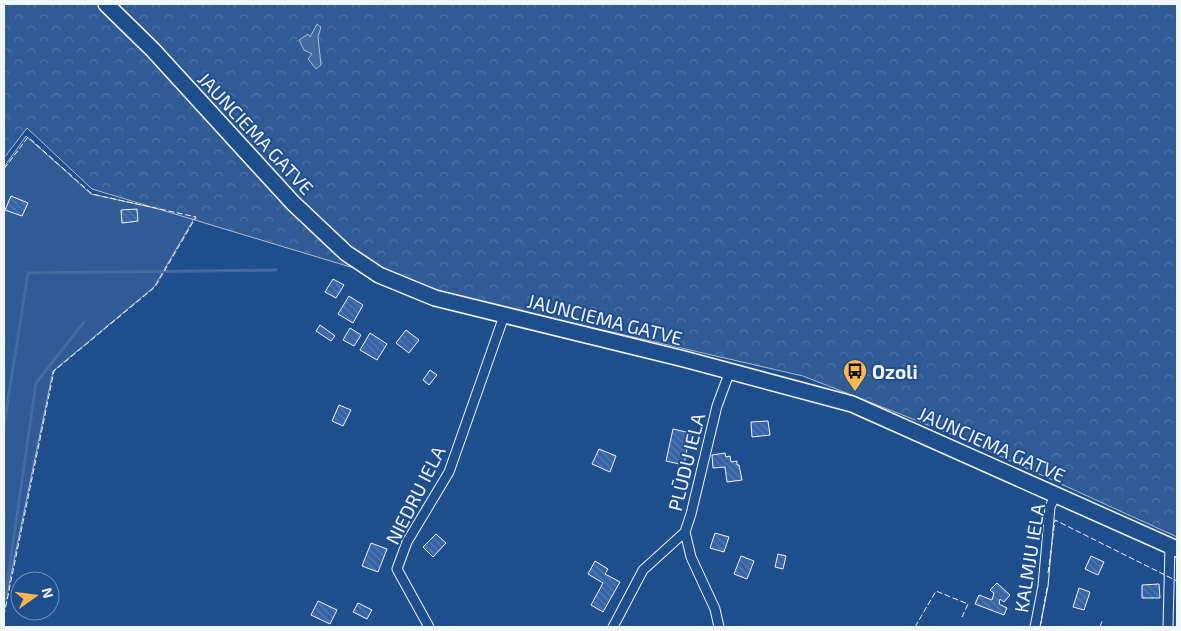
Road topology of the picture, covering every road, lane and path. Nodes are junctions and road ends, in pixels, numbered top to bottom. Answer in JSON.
{"nodes":[{"id":1,"x":106,"y":4,"type":"edge"},
{"id":2,"x":504,"y":316,"type":"junction"},
{"id":3,"x":730,"y":371,"type":"junction"},
{"id":4,"x":1056,"y":494,"type":"junction"},
{"id":5,"x":685,"y":532,"type":"junction"},
{"id":6,"x":1173,"y":547,"type":"edge"},
{"id":7,"x":429,"y":627,"type":"edge"},
{"id":8,"x":613,"y":627,"type":"edge"},
{"id":9,"x":719,"y":627,"type":"edge"},
{"id":10,"x":1034,"y":627,"type":"edge"},
{"id":11,"x":1168,"y":627,"type":"edge"}],
"edges":[{"from":1,"to":2,"type":"main road","name":"JAUNCIEMA GATVE"},
{"from":2,"to":3,"type":"main road","name":"JAUNCIEMA GATVE"},
{"from":2,"to":7,"type":"street","name":"NIEDRU IELA"},
{"from":3,"to":4,"type":"main road","name":"JAUNCIEMA GATVE"},
{"from":3,"to":5,"type":"street","name":"PLŪDU IELA"},
{"from":4,"to":6,"type":"main road","name":"JAUNCIEMA GATVE"},
{"from":4,"to":10,"type":"street","name":"KALMJU IELA"},
{"from":5,"to":8,"type":"street","name":"PLŪDU IELA"},
{"from":5,"to":9,"type":"street"},
{"from":6,"to":11,"type":"street"}]}
